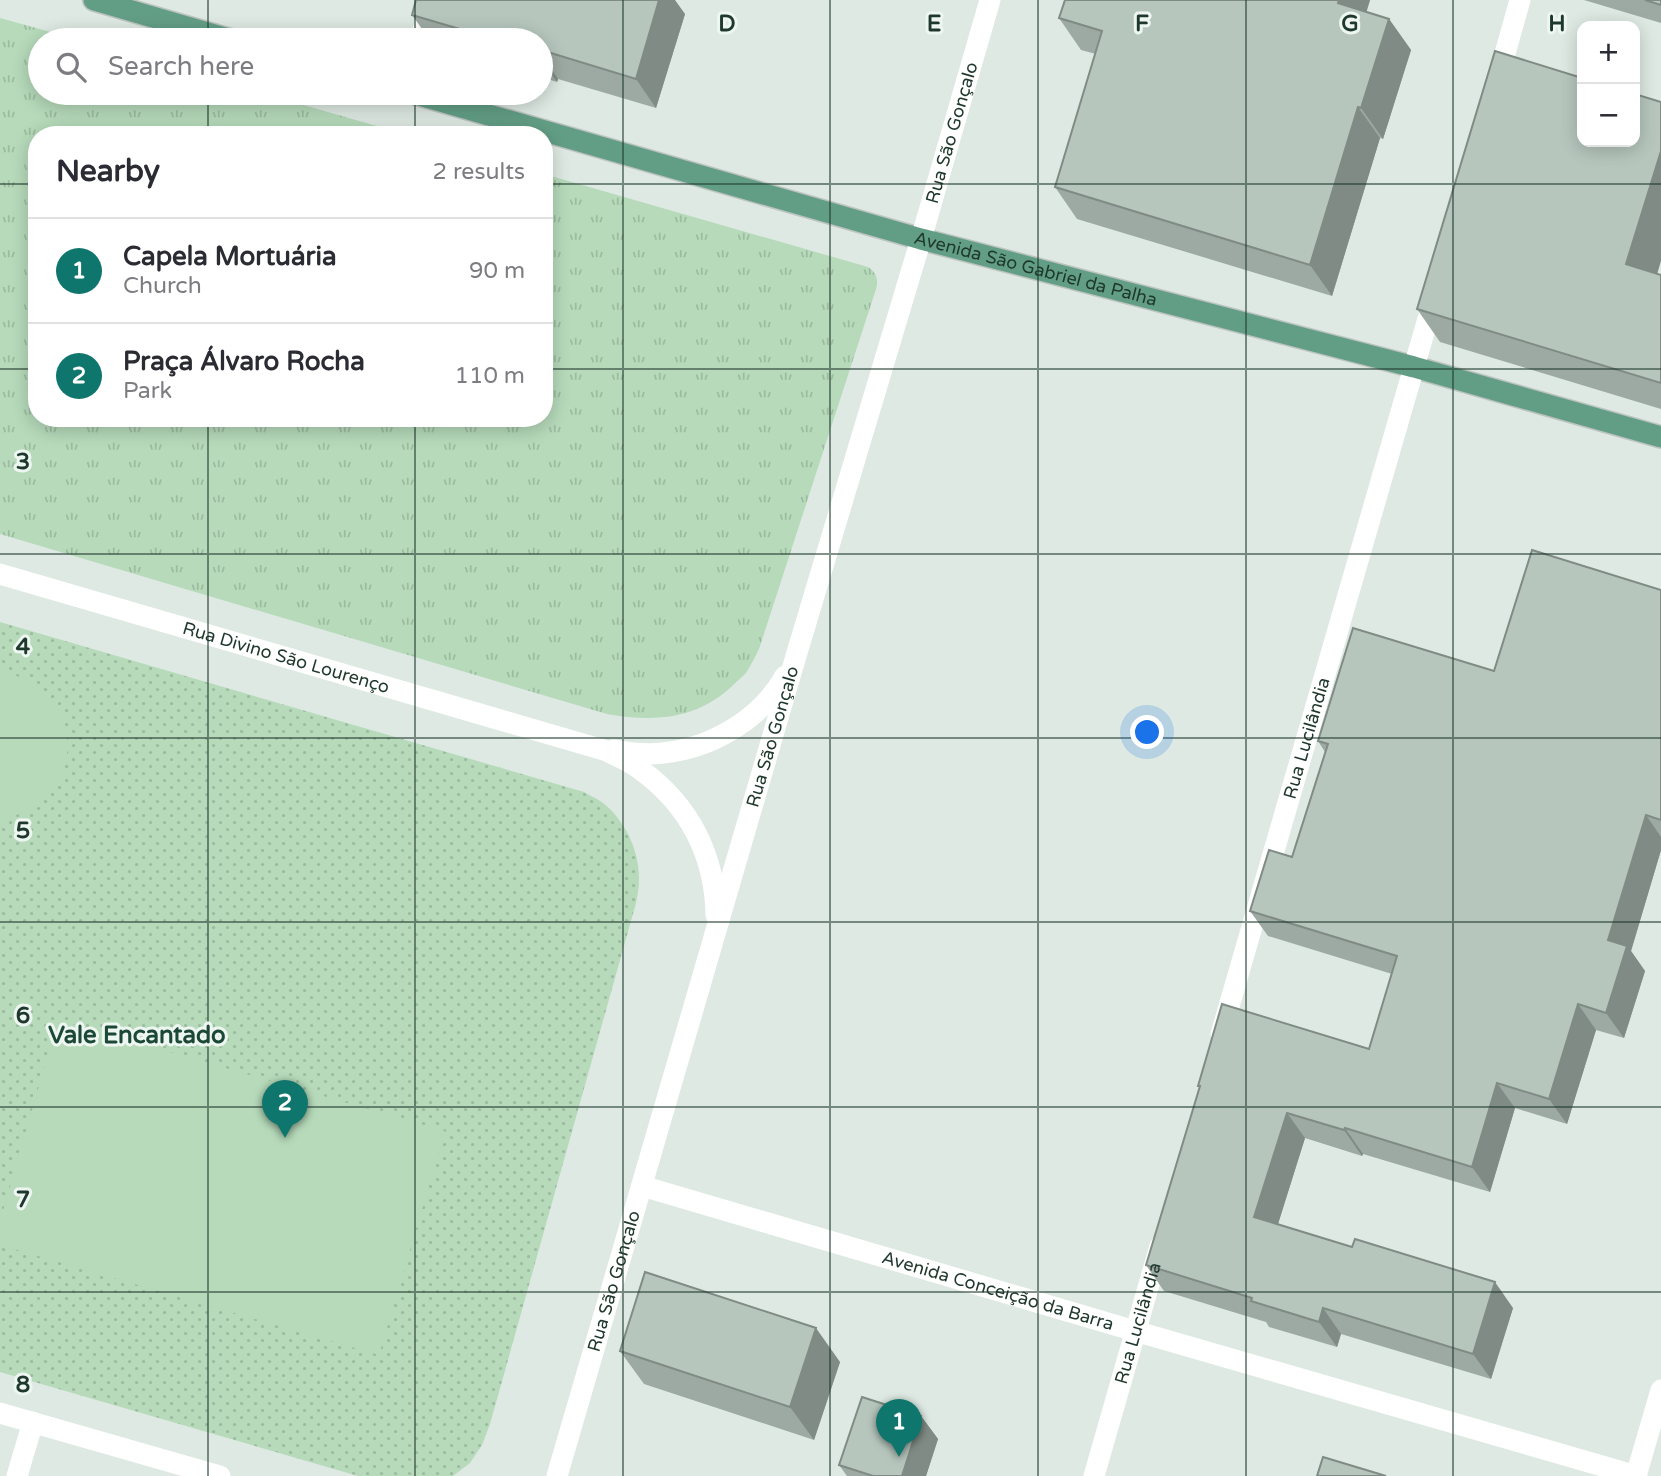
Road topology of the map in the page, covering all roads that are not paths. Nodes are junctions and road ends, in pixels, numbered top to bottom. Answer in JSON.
{"nodes":[{"id":1,"x":94,"y":0,"type":"edge"},
{"id":2,"x":432,"y":0,"type":"edge"},
{"id":3,"x":990,"y":0,"type":"edge"},
{"id":4,"x":1520,"y":0,"type":"edge"},
{"id":5,"x":191,"y":28,"type":"edge"},
{"id":6,"x":424,"y":28,"type":"edge"},
{"id":7,"x":454,"y":105,"type":"edge"},
{"id":8,"x":1490,"y":105,"type":"edge"},
{"id":9,"x":527,"y":126,"type":"edge"},
{"id":10,"x":553,"y":133,"type":"edge"},
{"id":11,"x":921,"y":239,"type":"junction"},
{"id":12,"x":1441,"y":275,"type":"edge"},
{"id":13,"x":1414,"y":367,"type":"junction"},
{"id":14,"x":1661,"y":437,"type":"edge"},
{"id":15,"x":0,"y":574,"type":"edge"},
{"id":16,"x":796,"y":656,"type":"junction"},
{"id":17,"x":572,"y":741,"type":"junction"},
{"id":18,"x":712,"y":945,"type":"junction"},
{"id":19,"x":1217,"y":1050,"type":"edge"},
{"id":20,"x":642,"y":1186,"type":"junction"},
{"id":21,"x":1166,"y":1224,"type":"edge"},
{"id":22,"x":1135,"y":1331,"type":"junction"},
{"id":23,"x":1661,"y":1390,"type":"edge"},
{"id":24,"x":0,"y":1413,"type":"edge"},
{"id":25,"x":33,"y":1422,"type":"junction"},
{"id":26,"x":564,"y":1454,"type":"junction"},
{"id":27,"x":17,"y":1476,"type":"edge"},
{"id":28,"x":220,"y":1476,"type":"edge"},
{"id":29,"x":549,"y":1476,"type":"edge"},
{"id":30,"x":557,"y":1476,"type":"edge"},
{"id":31,"x":1094,"y":1476,"type":"edge"},
{"id":32,"x":1636,"y":1476,"type":"edge"}],
"edges":[{"from":1,"to":5,"type":"main road"},
{"from":2,"to":6,"type":"street"},
{"from":3,"to":11,"type":"street","name":"Rua São Gonçalo"},
{"from":4,"to":8,"type":"street"},
{"from":7,"to":9,"type":"main road","name":"Avenida São Gabriel da Palha"},
{"from":10,"to":11,"type":"main road","name":"Avenida São Gabriel da Palha"},
{"from":11,"to":13,"type":"main road","name":"Avenida São Gabriel da Palha"},
{"from":11,"to":16,"type":"street","name":"Rua São Gonçalo"},
{"from":12,"to":13,"type":"street","name":"Rua Lucilândia"},
{"from":13,"to":14,"type":"main road","name":"Avenida São Gabriel da Palha"},
{"from":13,"to":19,"type":"street","name":"Rua Lucilândia"},
{"from":15,"to":17,"type":"street","name":"Rua Divino São Lourenço"},
{"from":16,"to":17,"type":"street","name":"Rua Divino São Lourenço"},
{"from":16,"to":18,"type":"street","name":"Rua São Gonçalo"},
{"from":17,"to":18,"type":"street","name":"Rua Divino São Lourenço"},
{"from":18,"to":20,"type":"street","name":"Rua São Gonçalo"},
{"from":20,"to":22,"type":"street","name":"Avenida Conceição da Barra"},
{"from":20,"to":26,"type":"street","name":"Rua São Gonçalo"},
{"from":21,"to":22,"type":"street","name":"Rua Lucilândia"},
{"from":22,"to":31,"type":"street","name":"Rua Lucilândia"},
{"from":22,"to":32,"type":"street","name":"Avenida Conceição da Barra"},
{"from":23,"to":32,"type":"street"},
{"from":24,"to":25,"type":"street"},
{"from":25,"to":27,"type":"street"},
{"from":25,"to":28,"type":"street"},
{"from":26,"to":29,"type":"street"},
{"from":26,"to":30,"type":"street","name":"Rua São Gonçalo"}]}
